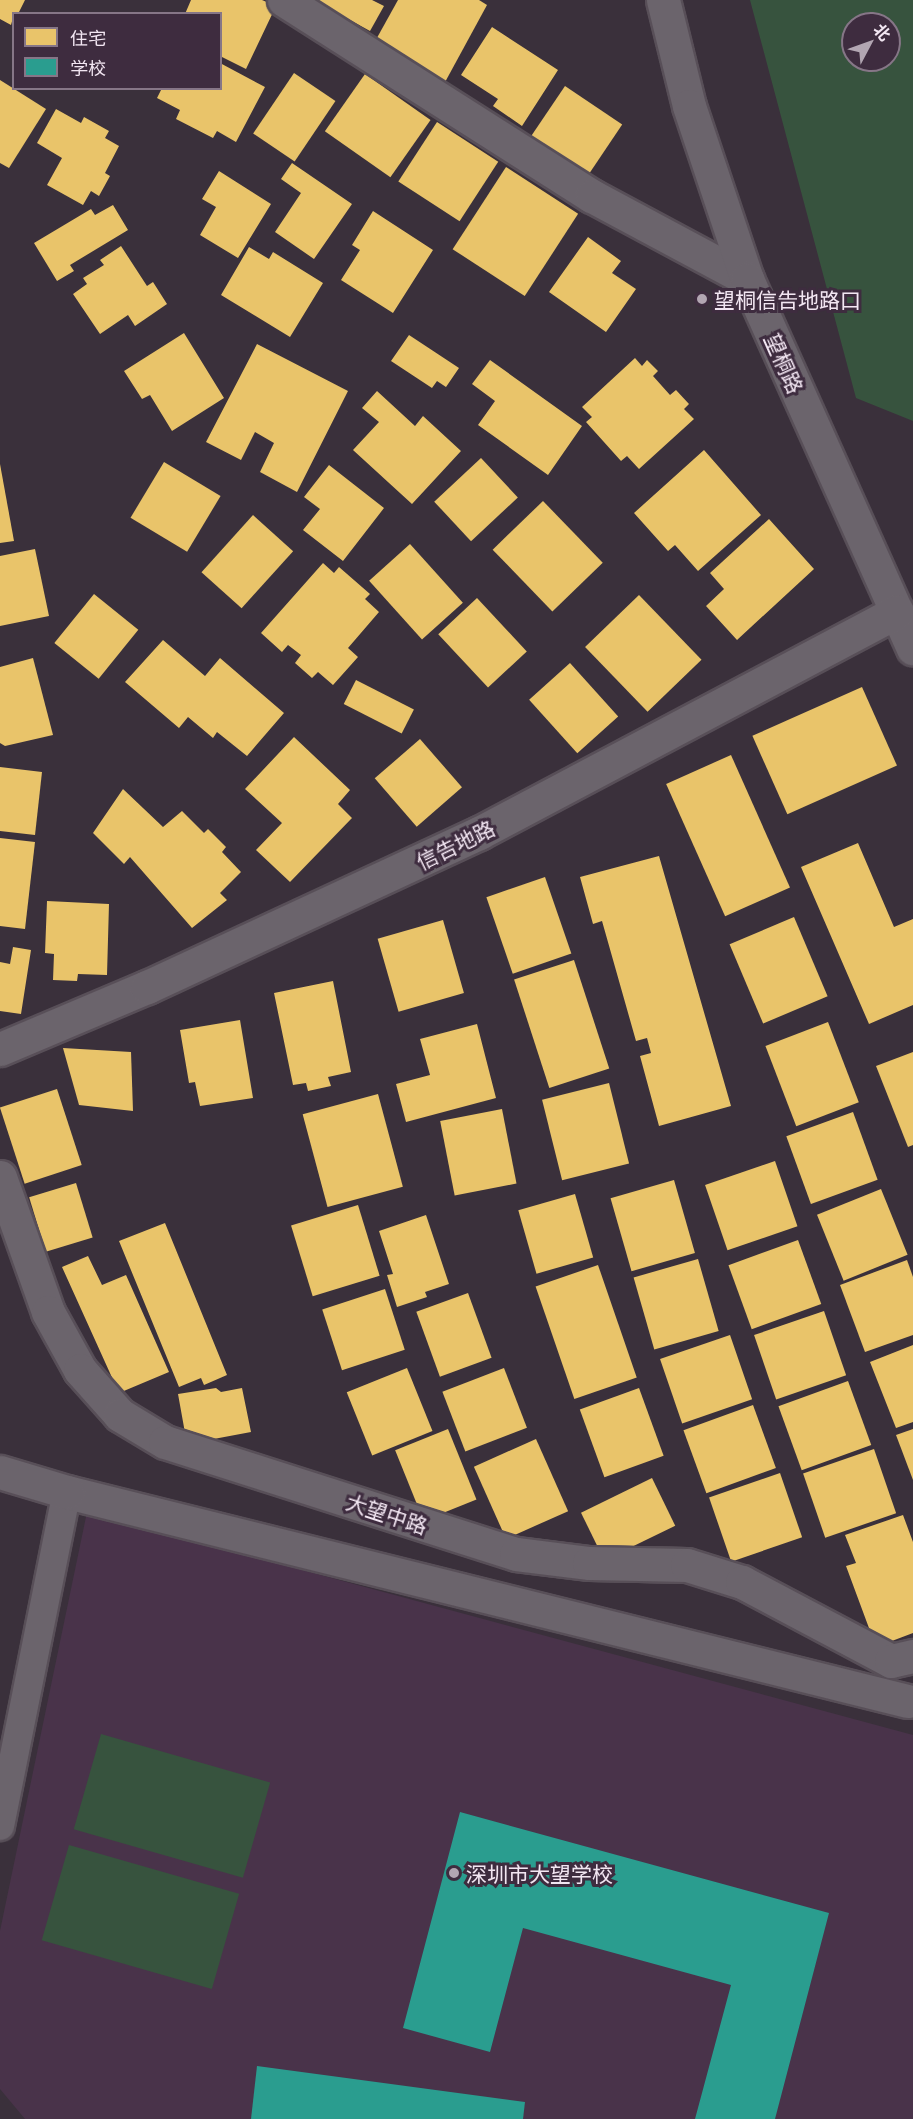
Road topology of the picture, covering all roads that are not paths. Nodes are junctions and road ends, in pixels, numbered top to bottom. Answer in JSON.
{"nodes":[{"id":1,"x":284,"y":0,"type":"edge"},
{"id":2,"x":663,"y":0,"type":"edge"},
{"id":3,"x":747,"y":279,"type":"junction"},
{"id":4,"x":897,"y":612,"type":"junction"},
{"id":5,"x":913,"y":648,"type":"edge"},
{"id":6,"x":0,"y":1049,"type":"edge"},
{"id":7,"x":0,"y":1177,"type":"edge"},
{"id":8,"x":0,"y":1472,"type":"edge"},
{"id":9,"x":67,"y":1492,"type":"junction"},
{"id":10,"x":913,"y":1656,"type":"edge"},
{"id":11,"x":907,"y":1701,"type":"dead end"},
{"id":12,"x":0,"y":1826,"type":"edge"}],
"edges":[{"from":1,"to":3,"type":"street"},
{"from":2,"to":3,"type":"street","name":"望桐路"},
{"from":3,"to":4,"type":"street","name":"望桐路"},
{"from":4,"to":5,"type":"street","name":"望桐路"},
{"from":4,"to":6,"type":"street","name":"信告地路"},
{"from":7,"to":10,"type":"street","name":"大望中路"},
{"from":8,"to":9,"type":"street"},
{"from":9,"to":11,"type":"street"},
{"from":9,"to":12,"type":"lane"}]}
